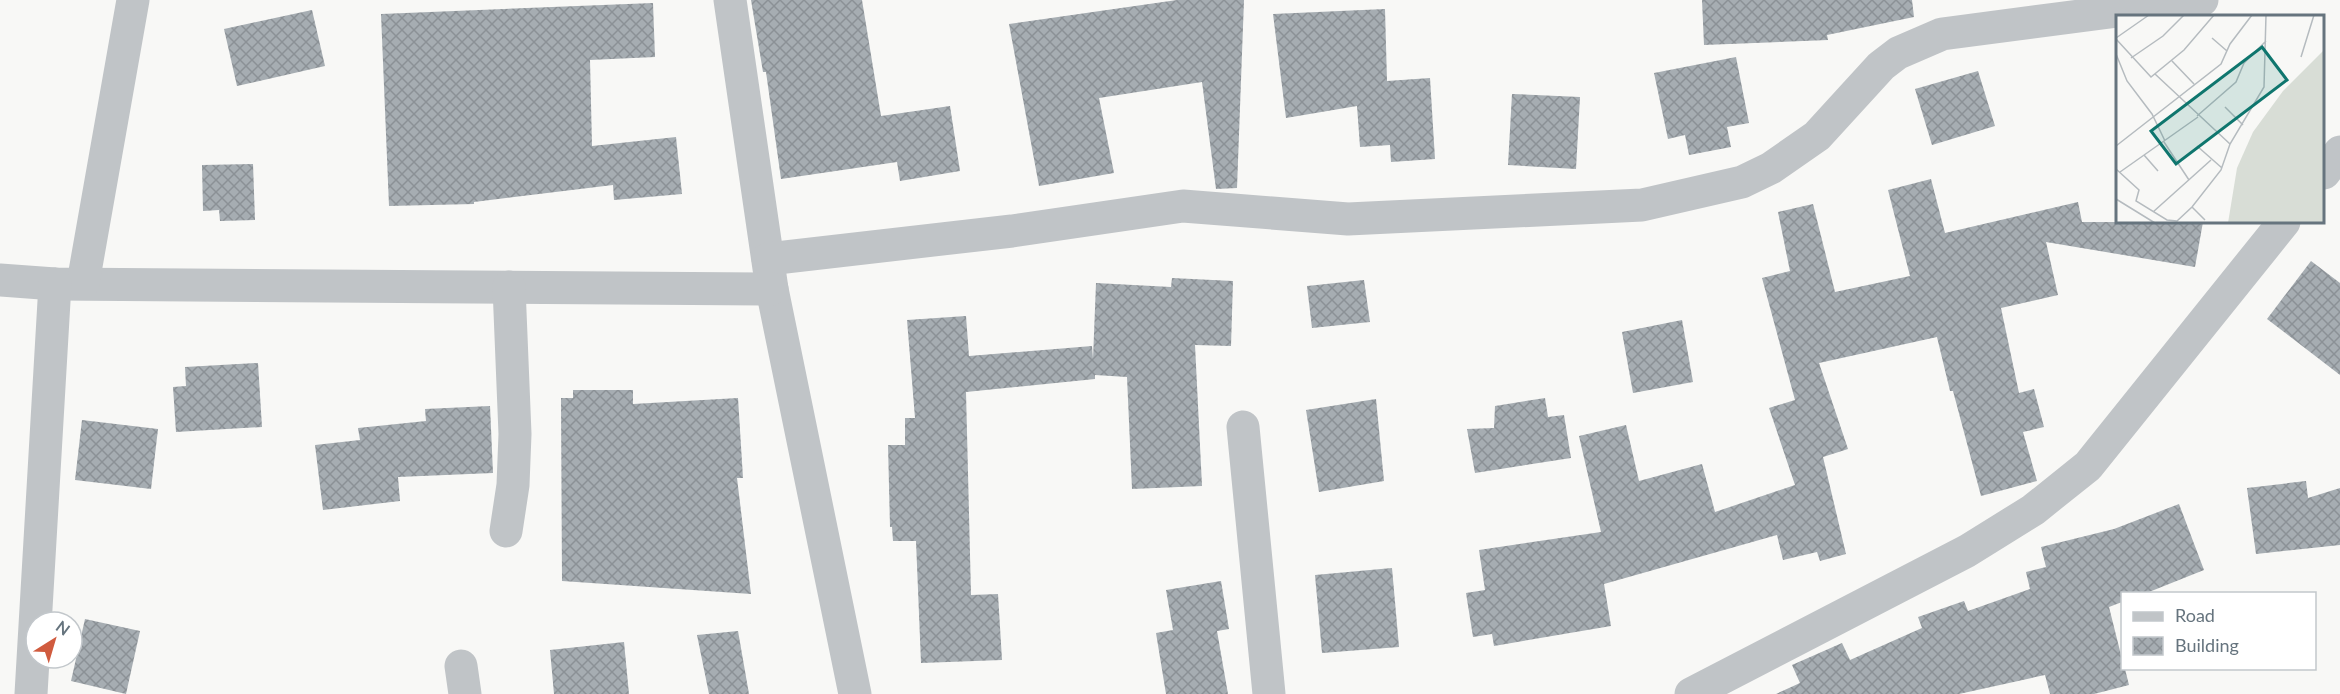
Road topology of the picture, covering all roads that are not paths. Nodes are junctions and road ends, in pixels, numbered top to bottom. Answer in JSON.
{"nodes":[{"id":1,"x":133,"y":0,"type":"edge"},
{"id":2,"x":730,"y":0,"type":"edge"},
{"id":3,"x":2202,"y":0,"type":"edge"},
{"id":4,"x":2340,"y":152,"type":"edge"},
{"id":5,"x":2325,"y":172,"type":"edge"},
{"id":6,"x":2282,"y":224,"type":"edge"},
{"id":7,"x":770,"y":274,"type":"junction"},
{"id":8,"x":0,"y":280,"type":"edge"},
{"id":9,"x":69,"y":284,"type":"junction"},
{"id":10,"x":509,"y":287,"type":"junction"},
{"id":11,"x":1243,"y":427,"type":"dead end"},
{"id":12,"x":506,"y":531,"type":"dead end"},
{"id":13,"x":31,"y":694,"type":"edge"},
{"id":14,"x":855,"y":694,"type":"edge"},
{"id":15,"x":1269,"y":694,"type":"edge"},
{"id":16,"x":1691,"y":694,"type":"edge"}],
"edges":[{"from":1,"to":9,"type":"street"},
{"from":2,"to":7,"type":"street"},
{"from":3,"to":7,"type":"street"},
{"from":4,"to":5,"type":"street"},
{"from":6,"to":16,"type":"street"},
{"from":7,"to":10,"type":"street"},
{"from":7,"to":14,"type":"street"},
{"from":8,"to":9,"type":"street"},
{"from":9,"to":10,"type":"street"},
{"from":9,"to":13,"type":"street"},
{"from":10,"to":12,"type":"street"},
{"from":11,"to":15,"type":"street"}]}
